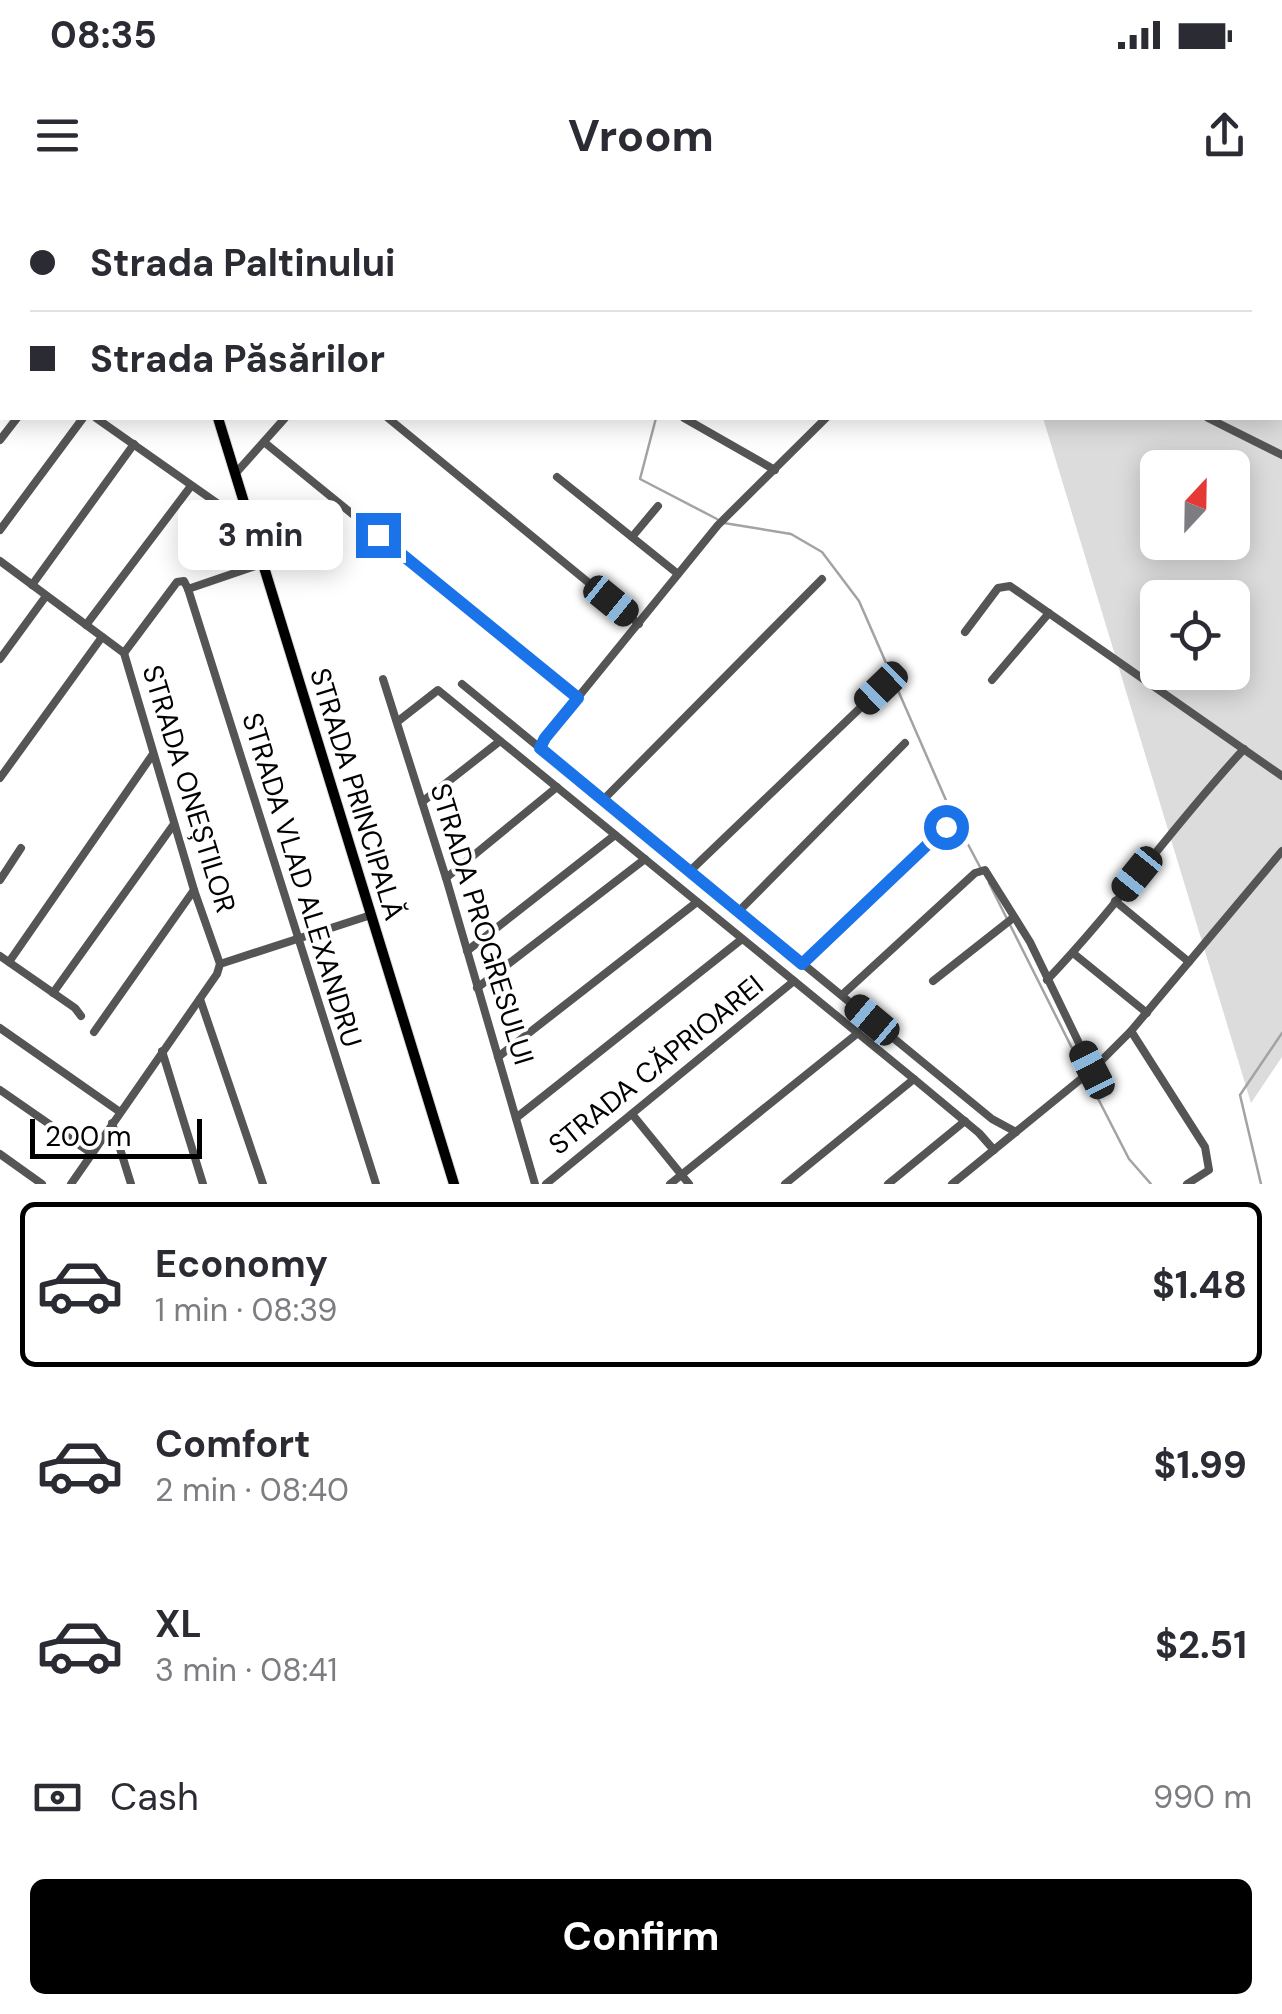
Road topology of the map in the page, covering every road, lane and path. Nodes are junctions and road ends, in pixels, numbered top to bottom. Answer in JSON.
{"nodes":[{"id":1,"x":15,"y":420,"type":"edge"},
{"id":2,"x":81,"y":420,"type":"edge"},
{"id":3,"x":99,"y":420,"type":"edge"},
{"id":4,"x":219,"y":420,"type":"edge"},
{"id":5,"x":284,"y":420,"type":"edge"},
{"id":6,"x":390,"y":420,"type":"edge"},
{"id":7,"x":688,"y":420,"type":"edge"},
{"id":8,"x":824,"y":420,"type":"edge"},
{"id":9,"x":1212,"y":420,"type":"edge"},
{"id":10,"x":0,"y":440,"type":"edge"},
{"id":11,"x":264,"y":442,"type":"junction"},
{"id":12,"x":134,"y":444,"type":"junction"},
{"id":13,"x":1282,"y":455,"type":"edge"},
{"id":14,"x":775,"y":470,"type":"junction"},
{"id":15,"x":235,"y":474,"type":"junction"},
{"id":16,"x":557,"y":477,"type":"dead end"},
{"id":17,"x":191,"y":486,"type":"junction"},
{"id":18,"x":658,"y":506,"type":"dead end"},
{"id":19,"x":250,"y":527,"type":"junction"},
{"id":20,"x":0,"y":530,"type":"edge"},
{"id":21,"x":632,"y":537,"type":"junction"},
{"id":22,"x":0,"y":561,"type":"edge"},
{"id":23,"x":261,"y":564,"type":"junction"},
{"id":24,"x":678,"y":574,"type":"junction"},
{"id":25,"x":822,"y":579,"type":"dead end"},
{"id":26,"x":32,"y":585,"type":"junction"},
{"id":27,"x":188,"y":589,"type":"junction"},
{"id":28,"x":46,"y":596,"type":"junction"},
{"id":29,"x":1049,"y":613,"type":"junction"},
{"id":30,"x":638,"y":624,"type":"junction"},
{"id":31,"x":86,"y":625,"type":"junction"},
{"id":32,"x":965,"y":632,"type":"dead end"},
{"id":33,"x":102,"y":637,"type":"junction"},
{"id":34,"x":124,"y":653,"type":"junction"},
{"id":35,"x":0,"y":658,"type":"edge"},
{"id":36,"x":382,"y":678,"type":"dead end"},
{"id":37,"x":992,"y":680,"type":"dead end"},
{"id":38,"x":462,"y":684,"type":"dead end"},
{"id":39,"x":881,"y":688,"type":"dead end"},
{"id":40,"x":578,"y":698,"type":"junction"},
{"id":41,"x":397,"y":722,"type":"junction"},
{"id":42,"x":500,"y":741,"type":"junction"},
{"id":43,"x":905,"y":742,"type":"dead end"},
{"id":44,"x":540,"y":748,"type":"junction"},
{"id":45,"x":1244,"y":749,"type":"junction"},
{"id":46,"x":153,"y":754,"type":"junction"},
{"id":47,"x":1282,"y":776,"type":"edge"},
{"id":48,"x":0,"y":778,"type":"edge"},
{"id":49,"x":558,"y":787,"type":"junction"},
{"id":50,"x":603,"y":800,"type":"junction"},
{"id":51,"x":422,"y":802,"type":"junction"},
{"id":52,"x":174,"y":824,"type":"junction"},
{"id":53,"x":946,"y":827,"type":"dead end"},
{"id":54,"x":615,"y":835,"type":"junction"},
{"id":55,"x":21,"y":848,"type":"dead end"},
{"id":56,"x":1282,"y":852,"type":"edge"},
{"id":57,"x":645,"y":859,"type":"junction"},
{"id":58,"x":689,"y":872,"type":"junction"},
{"id":59,"x":446,"y":878,"type":"junction"},
{"id":60,"x":0,"y":880,"type":"edge"},
{"id":61,"x":194,"y":890,"type":"junction"},
{"id":62,"x":697,"y":902,"type":"junction"},
{"id":63,"x":1115,"y":902,"type":"junction"},
{"id":64,"x":738,"y":912,"type":"junction"},
{"id":65,"x":370,"y":915,"type":"junction"},
{"id":66,"x":1009,"y":920,"type":"junction"},
{"id":67,"x":298,"y":938,"type":"junction"},
{"id":68,"x":742,"y":939,"type":"junction"},
{"id":69,"x":467,"y":951,"type":"junction"},
{"id":70,"x":1073,"y":953,"type":"junction"},
{"id":71,"x":0,"y":956,"type":"edge"},
{"id":72,"x":9,"y":962,"type":"junction"},
{"id":73,"x":1189,"y":962,"type":"junction"},
{"id":74,"x":220,"y":964,"type":"junction"},
{"id":75,"x":802,"y":964,"type":"junction"},
{"id":76,"x":1047,"y":980,"type":"junction"},
{"id":77,"x":933,"y":981,"type":"dead end"},
{"id":78,"x":794,"y":982,"type":"junction"},
{"id":79,"x":478,"y":988,"type":"junction"},
{"id":80,"x":53,"y":993,"type":"junction"},
{"id":81,"x":842,"y":995,"type":"junction"},
{"id":82,"x":200,"y":1000,"type":"junction"},
{"id":83,"x":1147,"y":1014,"type":"junction"},
{"id":84,"x":82,"y":1016,"type":"dead end"},
{"id":85,"x":0,"y":1028,"type":"edge"},
{"id":86,"x":1131,"y":1031,"type":"junction"},
{"id":87,"x":94,"y":1032,"type":"dead end"},
{"id":88,"x":858,"y":1033,"type":"junction"},
{"id":89,"x":162,"y":1051,"type":"junction"},
{"id":90,"x":498,"y":1057,"type":"junction"},
{"id":91,"x":1092,"y":1070,"type":"junction"},
{"id":92,"x":914,"y":1079,"type":"junction"},
{"id":93,"x":0,"y":1090,"type":"edge"},
{"id":94,"x":120,"y":1112,"type":"junction"},
{"id":95,"x":632,"y":1114,"type":"junction"},
{"id":96,"x":516,"y":1118,"type":"junction"},
{"id":97,"x":965,"y":1121,"type":"junction"},
{"id":98,"x":112,"y":1123,"type":"junction"},
{"id":99,"x":1016,"y":1132,"type":"junction"},
{"id":100,"x":994,"y":1150,"type":"junction"},
{"id":101,"x":0,"y":1154,"type":"edge"},
{"id":102,"x":91,"y":1154,"type":"junction"},
{"id":103,"x":682,"y":1174,"type":"junction"},
{"id":104,"x":535,"y":1182,"type":"edge"},
{"id":105,"x":42,"y":1184,"type":"edge"},
{"id":106,"x":71,"y":1184,"type":"edge"},
{"id":107,"x":132,"y":1184,"type":"edge"},
{"id":108,"x":203,"y":1184,"type":"edge"},
{"id":109,"x":263,"y":1184,"type":"edge"},
{"id":110,"x":376,"y":1184,"type":"edge"},
{"id":111,"x":454,"y":1184,"type":"edge"},
{"id":112,"x":524,"y":1184,"type":"edge"},
{"id":113,"x":546,"y":1184,"type":"edge"},
{"id":114,"x":670,"y":1184,"type":"edge"},
{"id":115,"x":690,"y":1184,"type":"edge"},
{"id":116,"x":785,"y":1184,"type":"edge"},
{"id":117,"x":888,"y":1184,"type":"edge"},
{"id":118,"x":952,"y":1184,"type":"edge"},
{"id":119,"x":1187,"y":1184,"type":"edge"}],
"edges":[{"from":1,"to":10,"type":"street"},
{"from":2,"to":20,"type":"street"},
{"from":3,"to":12,"type":"street"},
{"from":4,"to":15,"type":"main road","name":"STRADA PRINCIPALĂ"},
{"from":5,"to":11,"type":"street"},
{"from":6,"to":30,"type":"street"},
{"from":7,"to":14,"type":"street"},
{"from":8,"to":14,"type":"street"},
{"from":9,"to":13,"type":"street"},
{"from":11,"to":15,"type":"street"},
{"from":11,"to":40,"type":"street"},
{"from":12,"to":17,"type":"street"},
{"from":12,"to":26,"type":"street"},
{"from":14,"to":24,"type":"street"},
{"from":15,"to":19,"type":"main road","name":"STRADA PRINCIPALĂ"},
{"from":16,"to":21,"type":"street"},
{"from":17,"to":19,"type":"street"},
{"from":17,"to":31,"type":"street"},
{"from":18,"to":21,"type":"street"},
{"from":19,"to":23,"type":"main road","name":"STRADA PRINCIPALĂ"},
{"from":21,"to":24,"type":"street"},
{"from":22,"to":26,"type":"street","name":"STRADA ONEȘTILOR"},
{"from":23,"to":27,"type":"street"},
{"from":23,"to":65,"type":"main road","name":"STRADA PRINCIPALĂ"},
{"from":24,"to":30,"type":"street"},
{"from":25,"to":50,"type":"street"},
{"from":26,"to":28,"type":"street","name":"STRADA ONEȘTILOR"},
{"from":27,"to":34,"type":"street"},
{"from":27,"to":67,"type":"street","name":"STRADA VLAD ALEXANDRU"},
{"from":28,"to":31,"type":"street","name":"STRADA ONEȘTILOR"},
{"from":28,"to":35,"type":"street"},
{"from":29,"to":32,"type":"street"},
{"from":29,"to":37,"type":"street"},
{"from":29,"to":45,"type":"street"},
{"from":30,"to":40,"type":"street"},
{"from":31,"to":33,"type":"street","name":"STRADA ONEȘTILOR"},
{"from":33,"to":34,"type":"street","name":"STRADA ONEȘTILOR"},
{"from":33,"to":48,"type":"street"},
{"from":34,"to":46,"type":"street","name":"STRADA ONEȘTILOR"},
{"from":36,"to":41,"type":"street","name":"STRADA PROGRESULUI"},
{"from":38,"to":44,"type":"street"},
{"from":39,"to":58,"type":"street"},
{"from":40,"to":44,"type":"street"},
{"from":41,"to":42,"type":"street"},
{"from":41,"to":51,"type":"street","name":"STRADA PROGRESULUI"},
{"from":42,"to":49,"type":"street"},
{"from":42,"to":51,"type":"street"},
{"from":43,"to":64,"type":"street"},
{"from":44,"to":50,"type":"street"},
{"from":45,"to":47,"type":"street"},
{"from":45,"to":63,"type":"street"},
{"from":46,"to":52,"type":"street","name":"STRADA ONEȘTILOR"},
{"from":46,"to":72,"type":"street"},
{"from":49,"to":54,"type":"street"},
{"from":49,"to":59,"type":"street"},
{"from":50,"to":58,"type":"street"},
{"from":51,"to":59,"type":"street","name":"STRADA PROGRESULUI"},
{"from":52,"to":61,"type":"street","name":"STRADA ONEȘTILOR"},
{"from":52,"to":80,"type":"street"},
{"from":53,"to":75,"type":"street"},
{"from":54,"to":57,"type":"street"},
{"from":54,"to":69,"type":"street"},
{"from":55,"to":60,"type":"street"},
{"from":56,"to":73,"type":"street"},
{"from":57,"to":62,"type":"street"},
{"from":57,"to":79,"type":"street"},
{"from":58,"to":64,"type":"street"},
{"from":59,"to":69,"type":"street","name":"STRADA PROGRESULUI"},
{"from":61,"to":74,"type":"street","name":"STRADA ONEȘTILOR"},
{"from":61,"to":87,"type":"street"},
{"from":62,"to":68,"type":"street"},
{"from":62,"to":90,"type":"street"},
{"from":63,"to":70,"type":"street"},
{"from":63,"to":73,"type":"street"},
{"from":64,"to":75,"type":"street"},
{"from":65,"to":67,"type":"street"},
{"from":65,"to":111,"type":"main road","name":"STRADA PRINCIPALĂ"},
{"from":66,"to":76,"type":"street"},
{"from":66,"to":77,"type":"street"},
{"from":66,"to":81,"type":"street"},
{"from":67,"to":74,"type":"street"},
{"from":67,"to":110,"type":"street","name":"STRADA VLAD ALEXANDRU"},
{"from":68,"to":78,"type":"street"},
{"from":68,"to":96,"type":"street"},
{"from":69,"to":79,"type":"street","name":"STRADA PROGRESULUI"},
{"from":70,"to":76,"type":"street"},
{"from":70,"to":83,"type":"street"},
{"from":71,"to":72,"type":"street"},
{"from":72,"to":80,"type":"street"},
{"from":73,"to":83,"type":"street"},
{"from":74,"to":82,"type":"street"},
{"from":75,"to":81,"type":"street"},
{"from":76,"to":91,"type":"street"},
{"from":78,"to":88,"type":"street"},
{"from":78,"to":95,"type":"street","name":"STRADA CĂPRIOAREI"},
{"from":79,"to":90,"type":"street","name":"STRADA PROGRESULUI"},
{"from":80,"to":84,"type":"street"},
{"from":81,"to":99,"type":"street"},
{"from":82,"to":89,"type":"street"},
{"from":82,"to":109,"type":"street"},
{"from":83,"to":86,"type":"street"},
{"from":85,"to":94,"type":"street"},
{"from":86,"to":91,"type":"street"},
{"from":86,"to":119,"type":"street"},
{"from":88,"to":92,"type":"street"},
{"from":88,"to":103,"type":"street"},
{"from":89,"to":94,"type":"street"},
{"from":89,"to":108,"type":"street"},
{"from":90,"to":96,"type":"street","name":"STRADA PROGRESULUI"},
{"from":91,"to":99,"type":"street"},
{"from":92,"to":97,"type":"street"},
{"from":92,"to":116,"type":"street"},
{"from":93,"to":102,"type":"street"},
{"from":94,"to":98,"type":"street"},
{"from":95,"to":103,"type":"street"},
{"from":95,"to":113,"type":"street","name":"STRADA CĂPRIOAREI"},
{"from":96,"to":104,"type":"street","name":"STRADA PROGRESULUI"},
{"from":97,"to":100,"type":"street"},
{"from":97,"to":117,"type":"street"},
{"from":98,"to":102,"type":"street"},
{"from":98,"to":107,"type":"street"},
{"from":99,"to":100,"type":"street"},
{"from":100,"to":118,"type":"street"},
{"from":101,"to":105,"type":"street"},
{"from":102,"to":106,"type":"street"},
{"from":103,"to":114,"type":"street"},
{"from":103,"to":115,"type":"street"},
{"from":104,"to":112,"type":"street"}]}
